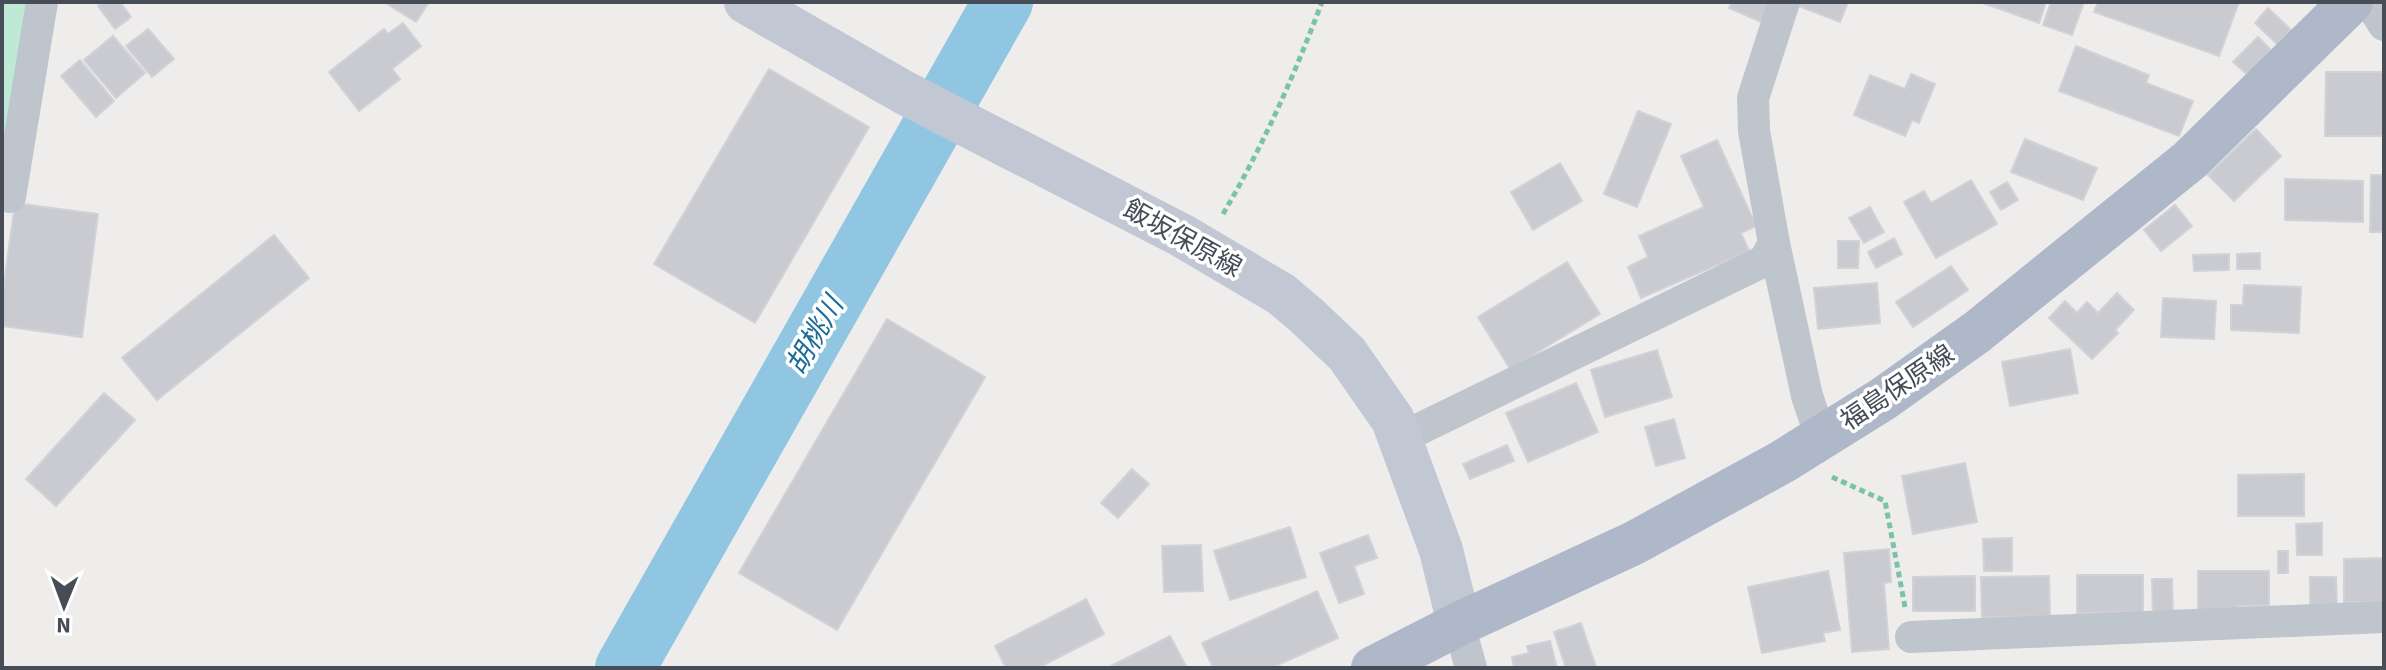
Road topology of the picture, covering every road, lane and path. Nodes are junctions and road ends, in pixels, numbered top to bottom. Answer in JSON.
{"nodes":[{"id":1,"x":42,"y":2,"type":"edge"},
{"id":2,"x":746,"y":2,"type":"edge"},
{"id":3,"x":1322,"y":2,"type":"edge"},
{"id":4,"x":1784,"y":2,"type":"edge"},
{"id":5,"x":2351,"y":2,"type":"edge"},
{"id":6,"x":2369,"y":2,"type":"edge"},
{"id":7,"x":2384,"y":25,"type":"edge"},
{"id":8,"x":10,"y":197,"type":"dead end"},
{"id":9,"x":1774,"y":243,"type":"junction"},
{"id":10,"x":1204,"y":248,"type":"junction"},
{"id":11,"x":1401,"y":438,"type":"junction"},
{"id":12,"x":1811,"y":443,"type":"junction"},
{"id":13,"x":2384,"y":617,"type":"edge"},
{"id":14,"x":1459,"y":624,"type":"junction"},
{"id":15,"x":1911,"y":637,"type":"joint"},
{"id":16,"x":1373,"y":668,"type":"edge"},
{"id":17,"x":1471,"y":668,"type":"edge"}],
"edges":[{"from":1,"to":8,"type":"street"},
{"from":2,"to":10,"type":"main road","name":"飯坂保原線"},
{"from":3,"to":10,"type":"path"},
{"from":4,"to":9,"type":"street"},
{"from":5,"to":12,"type":"main road","name":"福島保原線"},
{"from":6,"to":7,"type":"street"},
{"from":9,"to":11,"type":"street"},
{"from":9,"to":12,"type":"street"},
{"from":10,"to":11,"type":"main road","name":"飯坂保原線"},
{"from":11,"to":14,"type":"main road","name":"飯坂保原線"},
{"from":12,"to":14,"type":"main road","name":"福島保原線"},
{"from":12,"to":15,"type":"path"},
{"from":13,"to":15,"type":"street"},
{"from":14,"to":16,"type":"main road","name":"福島保原線"},
{"from":14,"to":17,"type":"street"}]}
